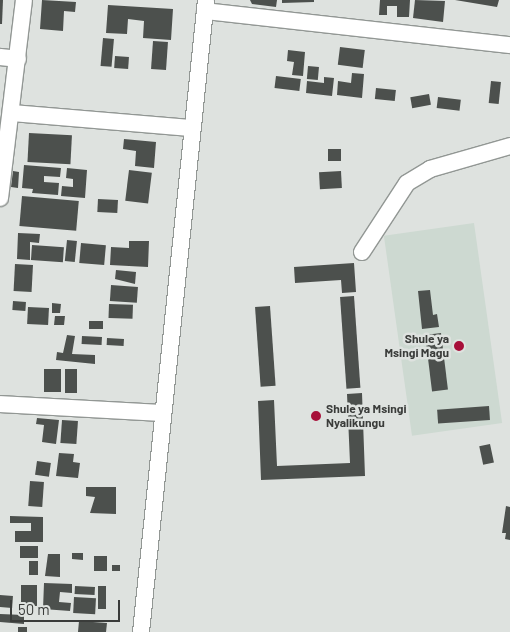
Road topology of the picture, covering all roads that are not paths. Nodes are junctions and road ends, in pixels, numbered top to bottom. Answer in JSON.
{"nodes":[{"id":1,"x":24,"y":0,"type":"edge"},
{"id":2,"x":206,"y":6,"type":"edge"},
{"id":3,"x":510,"y":45,"type":"edge"},
{"id":4,"x":0,"y":57,"type":"edge"},
{"id":5,"x":18,"y":59,"type":"junction"},
{"id":6,"x":10,"y":113,"type":"junction"},
{"id":7,"x":191,"y":128,"type":"junction"},
{"id":8,"x":510,"y":146,"type":"edge"},
{"id":9,"x":0,"y":198,"type":"edge"},
{"id":10,"x":362,"y":252,"type":"dead end"},
{"id":11,"x":0,"y":404,"type":"edge"},
{"id":12,"x":163,"y":413,"type":"junction"},
{"id":13,"x":141,"y":632,"type":"edge"}],
"edges":[{"from":1,"to":5,"type":"street"},
{"from":2,"to":3,"type":"street"},
{"from":2,"to":7,"type":"street"},
{"from":4,"to":5,"type":"street"},
{"from":5,"to":6,"type":"street"},
{"from":6,"to":7,"type":"street"},
{"from":6,"to":9,"type":"street"},
{"from":7,"to":12,"type":"street"},
{"from":8,"to":10,"type":"street"},
{"from":11,"to":12,"type":"street"},
{"from":12,"to":13,"type":"street"}]}
